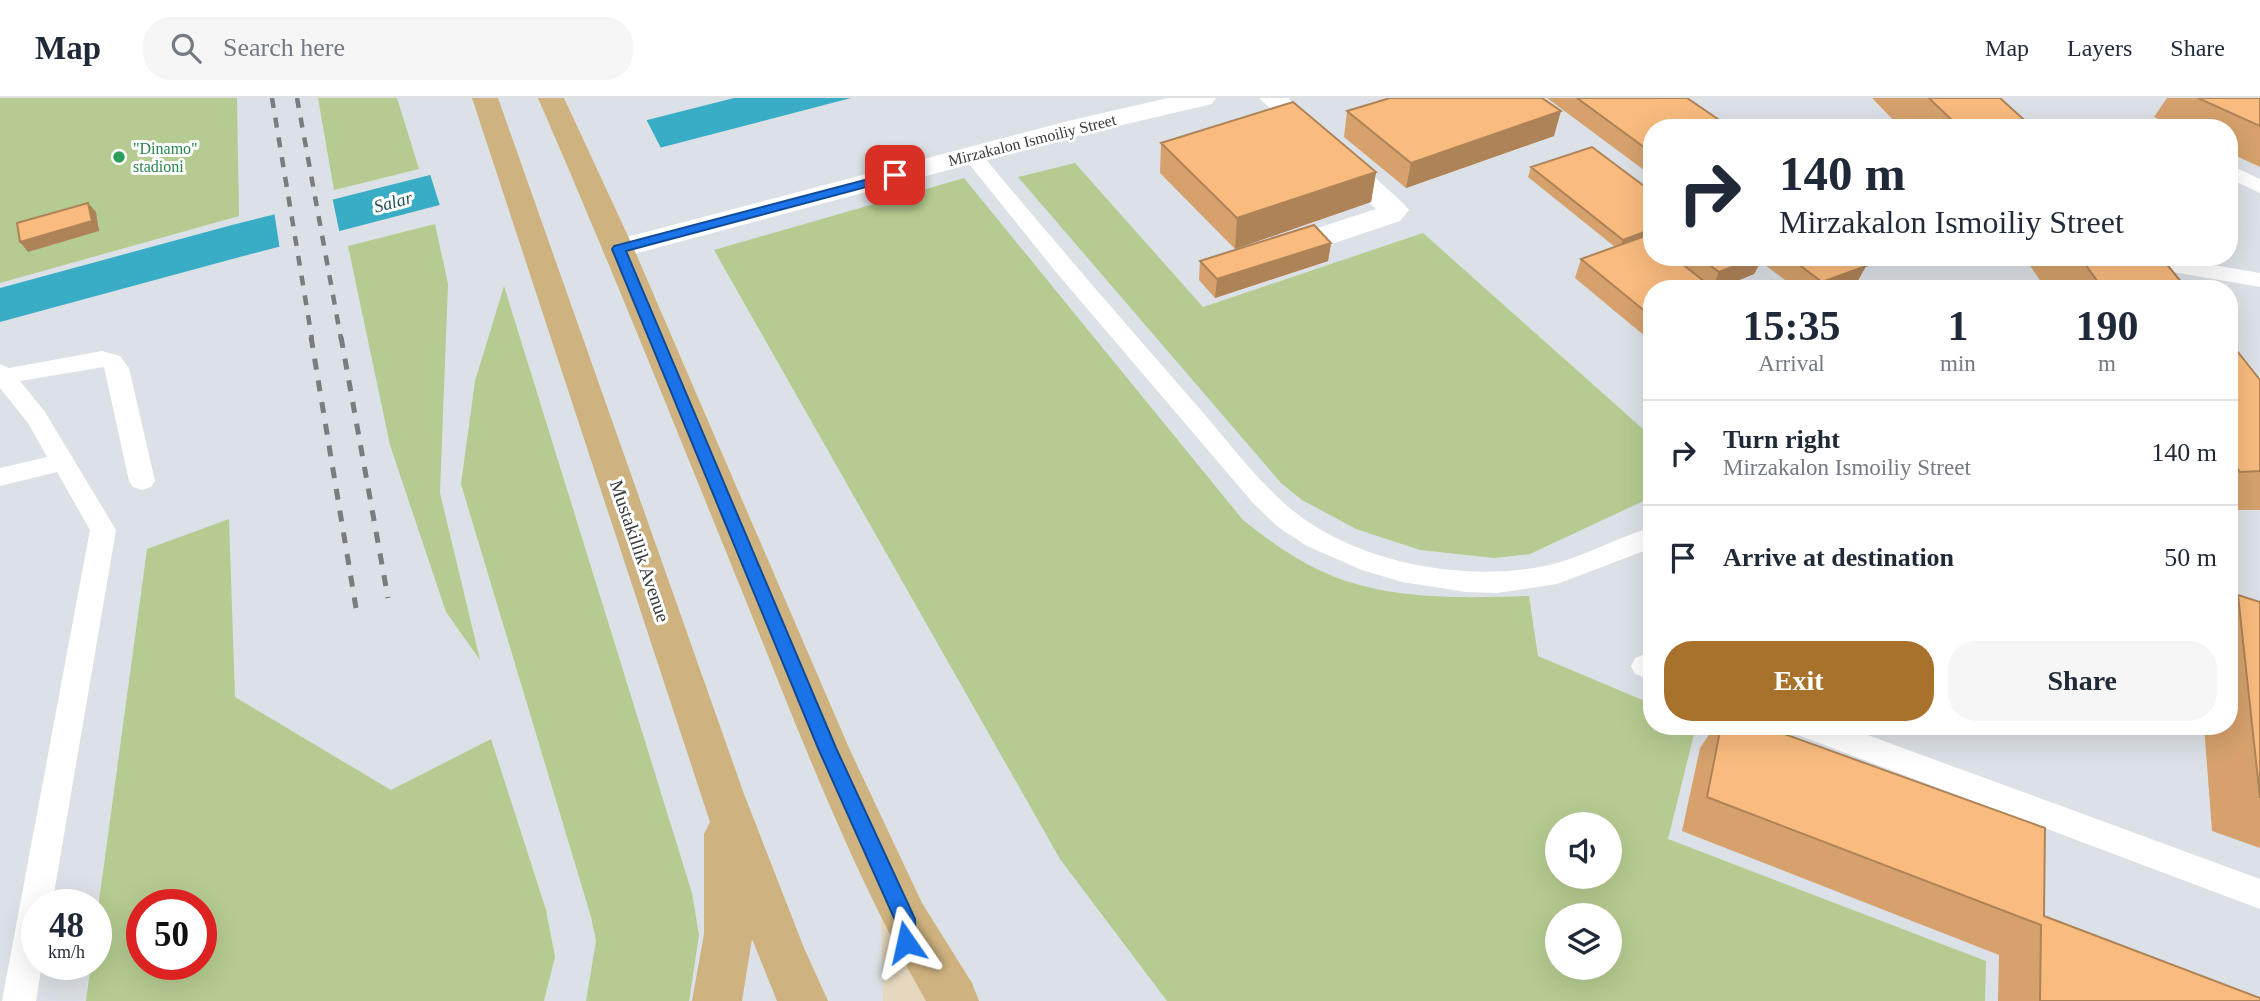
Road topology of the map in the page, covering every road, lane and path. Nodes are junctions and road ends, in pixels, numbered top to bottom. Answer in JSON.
{"nodes":[{"id":1,"x":551,"y":98,"type":"edge"},
{"id":2,"x":1203,"y":98,"type":"edge"},
{"id":3,"x":1272,"y":98,"type":"edge"},
{"id":4,"x":487,"y":103,"type":"edge"},
{"id":5,"x":972,"y":155,"type":"junction"},
{"id":6,"x":2238,"y":175,"type":"edge"},
{"id":7,"x":2260,"y":187,"type":"edge"},
{"id":8,"x":615,"y":240,"type":"junction"},
{"id":9,"x":1251,"y":261,"type":"edge"},
{"id":10,"x":2186,"y":266,"type":"edge"},
{"id":11,"x":2260,"y":280,"type":"edge"},
{"id":12,"x":1,"y":375,"type":"edge"},
{"id":13,"x":63,"y":462,"type":"junction"},
{"id":14,"x":0,"y":477,"type":"edge"},
{"id":15,"x":142,"y":481,"type":"dead end"},
{"id":16,"x":1643,"y":541,"type":"edge"},
{"id":17,"x":1832,"y":735,"type":"edge"},
{"id":18,"x":723,"y":794,"type":"junction"},
{"id":19,"x":2260,"y":894,"type":"edge"},
{"id":20,"x":905,"y":919,"type":"junction"},
{"id":21,"x":19,"y":1001,"type":"edge"},
{"id":22,"x":717,"y":1001,"type":"edge"},
{"id":23,"x":803,"y":1001,"type":"edge"},
{"id":24,"x":908,"y":1001,"type":"edge"},
{"id":25,"x":954,"y":1001,"type":"edge"}],
"edges":[{"from":1,"to":8,"type":"main road"},
{"from":2,"to":5,"type":"street","name":"Mirzakalon Ismoiliy Street"},
{"from":3,"to":9,"type":"street"},
{"from":4,"to":18,"type":"main road","name":"Mustakillik Avenue"},
{"from":5,"to":8,"type":"street","name":"Mirzakalon Ismoiliy Street"},
{"from":5,"to":16,"type":"lane"},
{"from":6,"to":7,"type":"lane"},
{"from":8,"to":20,"type":"main road"},
{"from":10,"to":11,"type":"lane"},
{"from":12,"to":13,"type":"lane"},
{"from":12,"to":15,"type":"lane"},
{"from":13,"to":14,"type":"lane"},
{"from":13,"to":21,"type":"lane"},
{"from":17,"to":19,"type":"lane"},
{"from":18,"to":22,"type":"main road"},
{"from":18,"to":23,"type":"main road","name":"Mustakillik Avenue"},
{"from":20,"to":24,"type":"main road"},
{"from":20,"to":25,"type":"main road"}]}
